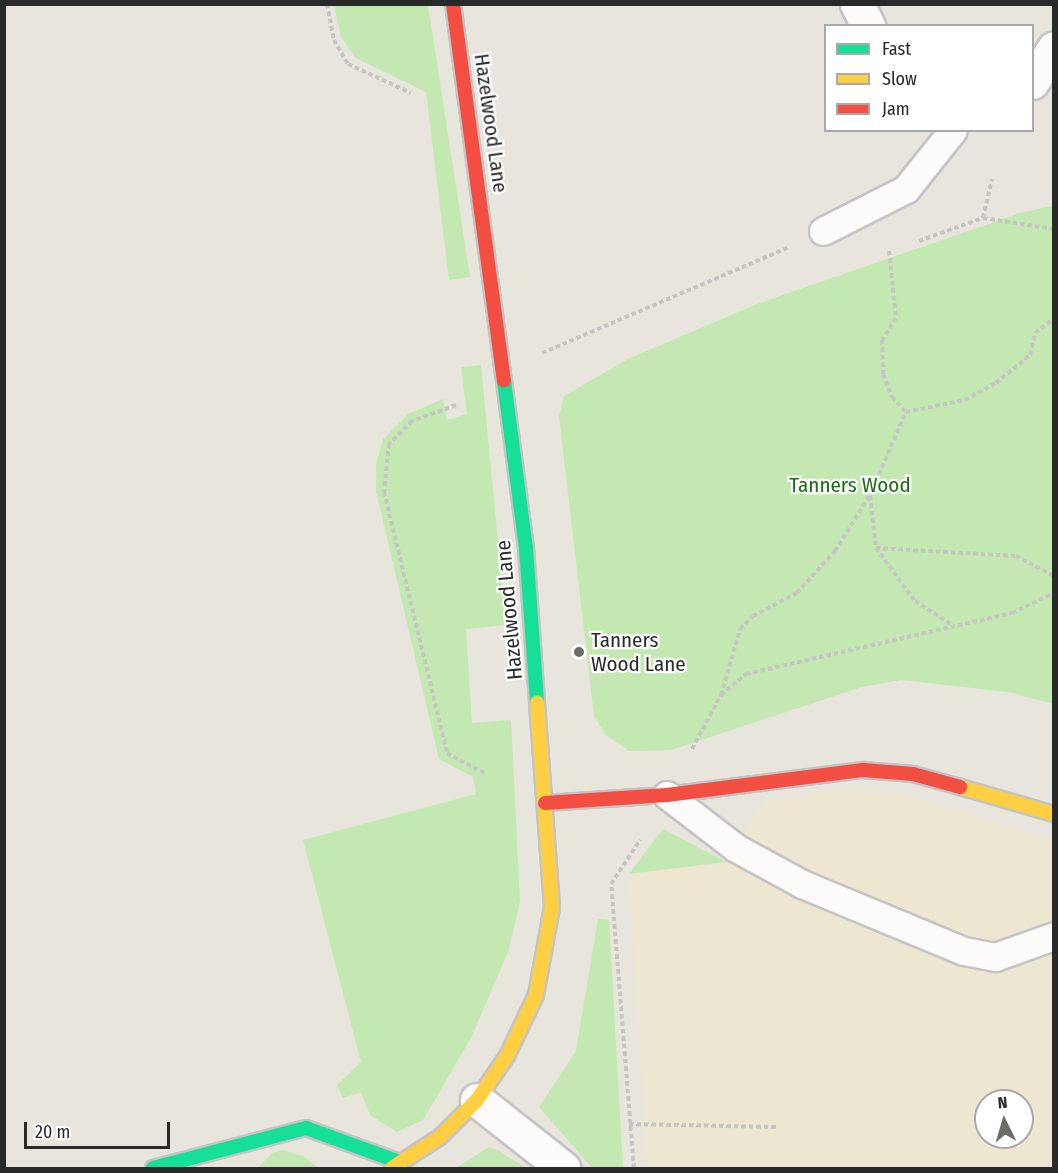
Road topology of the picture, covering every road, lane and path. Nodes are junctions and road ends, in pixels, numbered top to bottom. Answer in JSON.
{"nodes":[{"id":1,"x":327,"y":4,"type":"edge"},
{"id":2,"x":453,"y":4,"type":"edge"},
{"id":3,"x":857,"y":4,"type":"edge"},
{"id":4,"x":867,"y":24,"type":"edge"},
{"id":5,"x":1053,"y":48,"type":"edge"},
{"id":6,"x":1034,"y":79,"type":"edge"},
{"id":7,"x":411,"y":93,"type":"dead end"},
{"id":8,"x":951,"y":132,"type":"edge"},
{"id":9,"x":992,"y":179,"type":"dead end"},
{"id":10,"x":983,"y":218,"type":"junction"},
{"id":11,"x":1053,"y":229,"type":"edge"},
{"id":12,"x":823,"y":231,"type":"dead end"},
{"id":13,"x":919,"y":241,"type":"dead end"},
{"id":14,"x":795,"y":244,"type":"dead end"},
{"id":15,"x":889,"y":251,"type":"dead end"},
{"id":16,"x":1053,"y":318,"type":"edge"},
{"id":17,"x":536,"y":355,"type":"dead end"},
{"id":18,"x":456,"y":405,"type":"dead end"},
{"id":19,"x":906,"y":412,"type":"junction"},
{"id":20,"x":870,"y":495,"type":"junction"},
{"id":21,"x":876,"y":548,"type":"junction"},
{"id":22,"x":1053,"y":576,"type":"edge"},
{"id":23,"x":1053,"y":593,"type":"edge"},
{"id":24,"x":951,"y":624,"type":"junction"},
{"id":25,"x":721,"y":695,"type":"junction"},
{"id":26,"x":686,"y":760,"type":"dead end"},
{"id":27,"x":486,"y":774,"type":"dead end"},
{"id":28,"x":667,"y":795,"type":"junction"},
{"id":29,"x":545,"y":803,"type":"junction"},
{"id":30,"x":1053,"y":814,"type":"edge"},
{"id":31,"x":648,"y":830,"type":"dead end"},
{"id":32,"x":1053,"y":936,"type":"edge"},
{"id":33,"x":477,"y":1100,"type":"junction"},
{"id":34,"x":629,"y":1124,"type":"junction"},
{"id":35,"x":776,"y":1127,"type":"dead end"},
{"id":36,"x":397,"y":1166,"type":"edge"},
{"id":37,"x":153,"y":1168,"type":"edge"},
{"id":38,"x":563,"y":1168,"type":"edge"},
{"id":39,"x":634,"y":1168,"type":"edge"}],
"edges":[{"from":1,"to":7,"type":"path"},
{"from":2,"to":29,"type":"street","name":"Hazelwood Lane"},
{"from":3,"to":4,"type":"street"},
{"from":5,"to":6,"type":"street"},
{"from":8,"to":12,"type":"lane"},
{"from":9,"to":10,"type":"path"},
{"from":10,"to":11,"type":"path"},
{"from":10,"to":13,"type":"path"},
{"from":14,"to":17,"type":"path"},
{"from":15,"to":19,"type":"path"},
{"from":16,"to":19,"type":"path"},
{"from":18,"to":27,"type":"path"},
{"from":19,"to":20,"type":"path"},
{"from":20,"to":21,"type":"path"},
{"from":20,"to":25,"type":"path"},
{"from":21,"to":22,"type":"path"},
{"from":21,"to":24,"type":"path"},
{"from":23,"to":24,"type":"path"},
{"from":24,"to":25,"type":"path"},
{"from":25,"to":26,"type":"path"},
{"from":28,"to":29,"type":"street"},
{"from":28,"to":30,"type":"street"},
{"from":28,"to":32,"type":"lane"},
{"from":29,"to":33,"type":"street","name":"Hazelwood Lane"},
{"from":31,"to":34,"type":"path"},
{"from":33,"to":36,"type":"street","name":"Hazelwood Lane"},
{"from":33,"to":38,"type":"street"},
{"from":34,"to":35,"type":"path"},
{"from":34,"to":39,"type":"path"},
{"from":36,"to":37,"type":"street","name":"Hazelwood Lane"}]}
